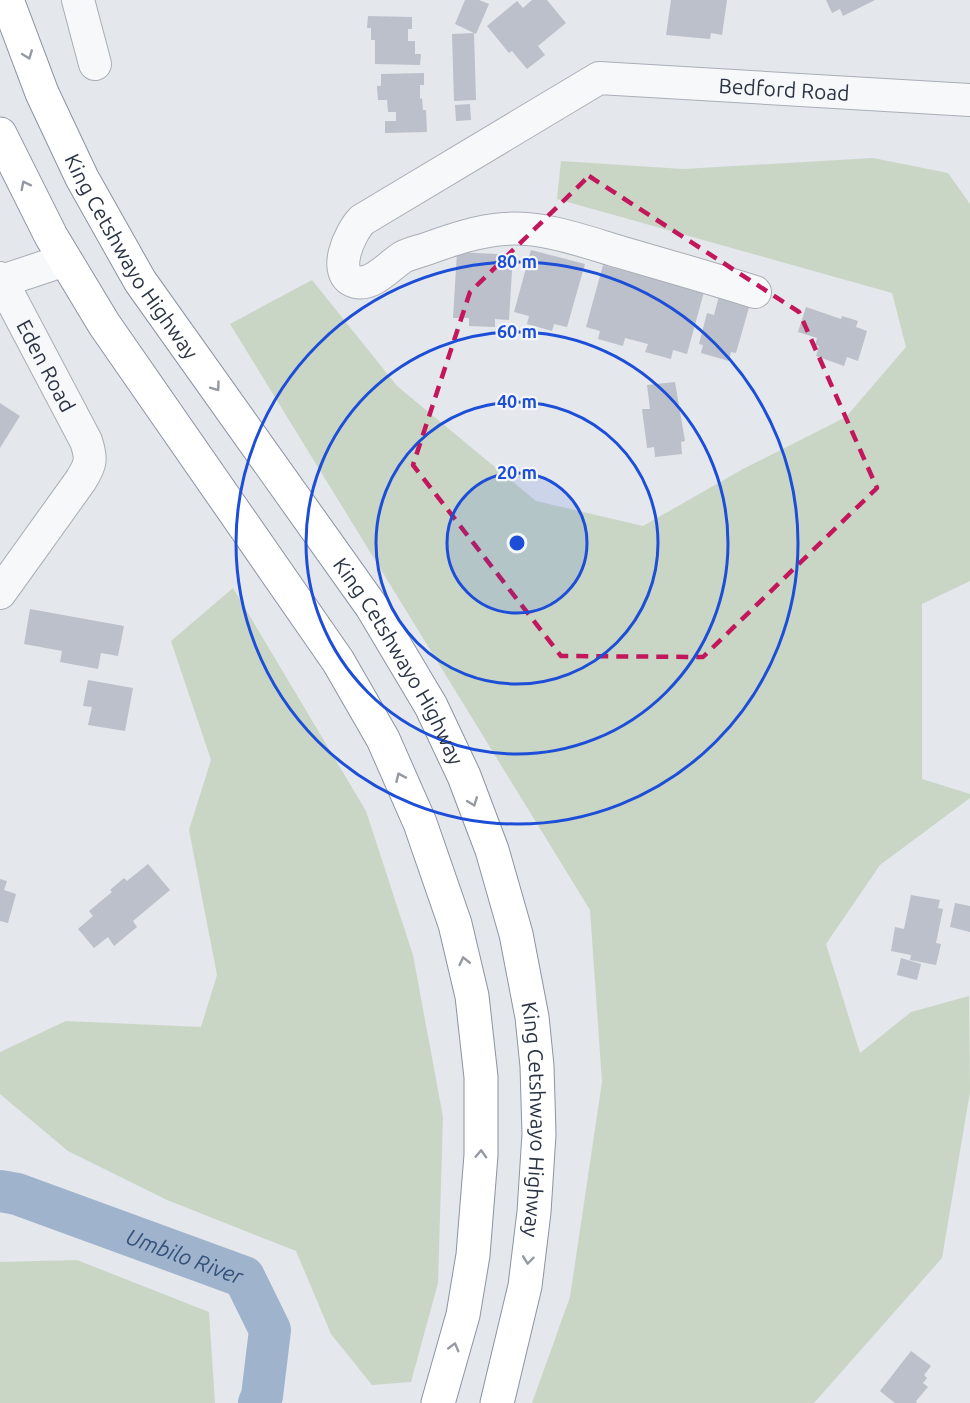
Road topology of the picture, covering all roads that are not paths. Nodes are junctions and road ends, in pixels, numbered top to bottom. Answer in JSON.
{"nodes":[{"id":1,"x":7,"y":0,"type":"edge"},
{"id":2,"x":78,"y":0,"type":"edge"},
{"id":3,"x":96,"y":64,"type":"dead end"},
{"id":4,"x":970,"y":100,"type":"edge"},
{"id":5,"x":0,"y":134,"type":"edge"},
{"id":6,"x":65,"y":260,"type":"junction"},
{"id":7,"x":1,"y":280,"type":"edge"},
{"id":8,"x":756,"y":292,"type":"dead end"},
{"id":9,"x":0,"y":593,"type":"edge"},
{"id":10,"x":438,"y":1403,"type":"edge"},
{"id":11,"x":497,"y":1403,"type":"edge"}],
"edges":[{"from":1,"to":11,"type":"highway","name":"King Cetshwayo Highway","one_way":true},
{"from":2,"to":3,"type":"street"},
{"from":4,"to":8,"type":"street","name":"Bedford Road"},
{"from":6,"to":5,"type":"highway","one_way":true},
{"from":6,"to":7,"type":"street"},
{"from":10,"to":6,"type":"highway","one_way":true},
{"from":7,"to":9,"type":"street","name":"Eden Road"}]}
